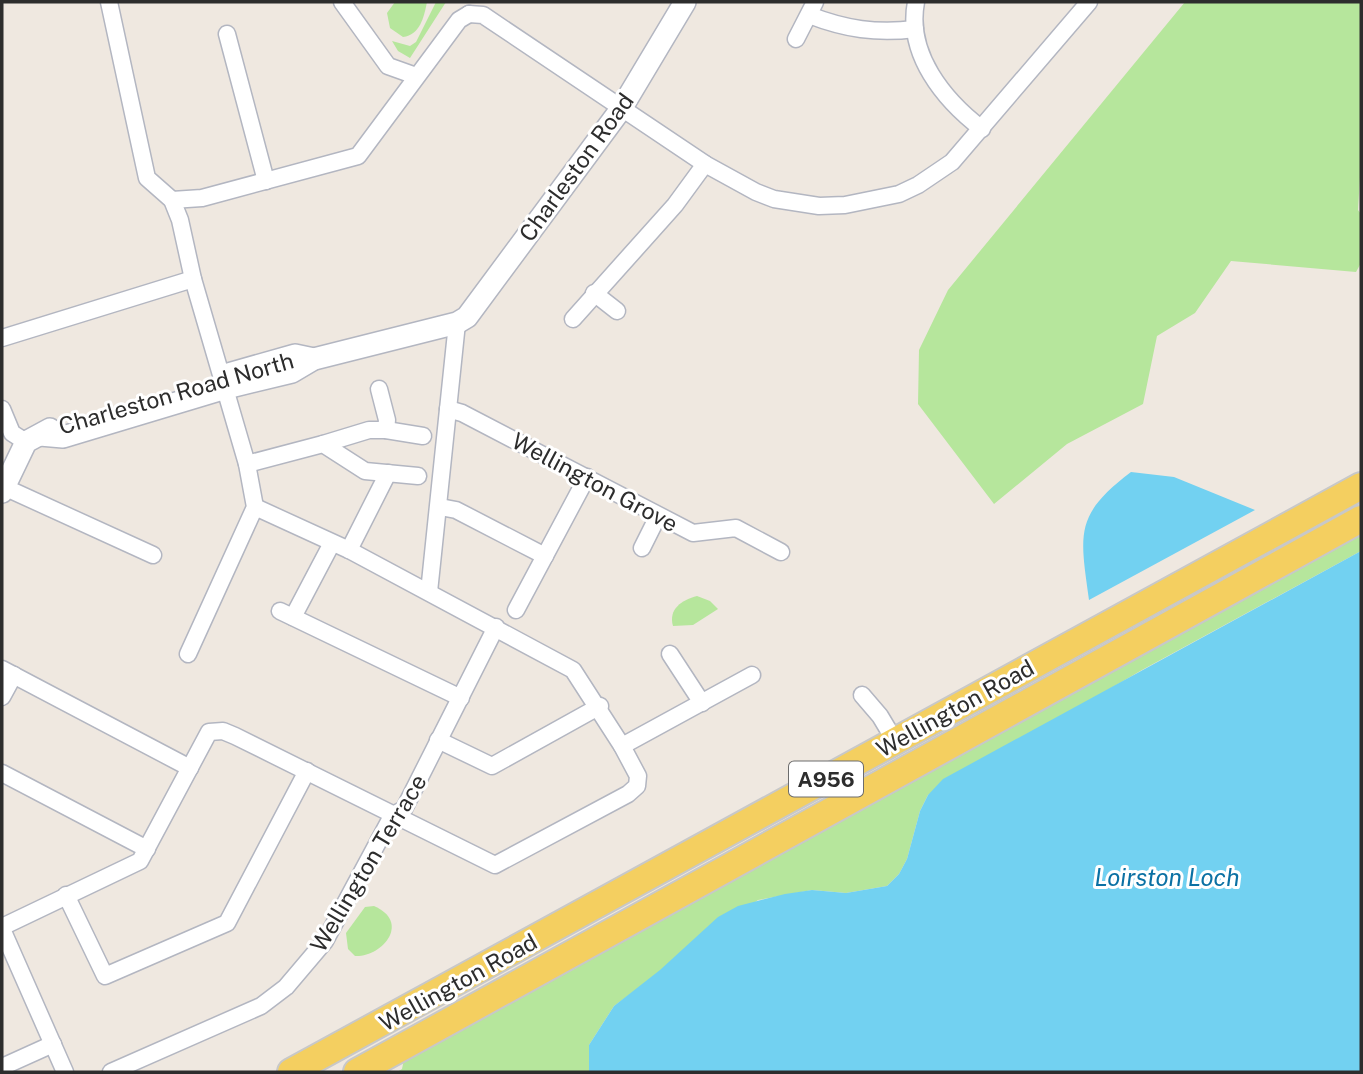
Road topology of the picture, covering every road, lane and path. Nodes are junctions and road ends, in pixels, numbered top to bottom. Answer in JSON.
{"nodes":[{"id":1,"x":109,"y":2,"type":"edge"},
{"id":2,"x":342,"y":2,"type":"edge"},
{"id":3,"x":685,"y":2,"type":"edge"},
{"id":4,"x":916,"y":2,"type":"edge"},
{"id":5,"x":1089,"y":2,"type":"edge"},
{"id":6,"x":468,"y":8,"type":"edge"},
{"id":7,"x":812,"y":9,"type":"edge"},
{"id":8,"x":915,"y":29,"type":"junction"},
{"id":9,"x":227,"y":34,"type":"dead end"},
{"id":10,"x":796,"y":39,"type":"dead end"},
{"id":11,"x":416,"y":76,"type":"junction"},
{"id":12,"x":621,"y":109,"type":"junction"},
{"id":13,"x":982,"y":129,"type":"junction"},
{"id":14,"x":705,"y":164,"type":"junction"},
{"id":15,"x":265,"y":181,"type":"junction"},
{"id":16,"x":172,"y":200,"type":"junction"},
{"id":17,"x":192,"y":279,"type":"junction"},
{"id":18,"x":594,"y":293,"type":"junction"},
{"id":19,"x":617,"y":311,"type":"dead end"},
{"id":20,"x":573,"y":318,"type":"dead end"},
{"id":21,"x":457,"y":323,"type":"junction"},
{"id":22,"x":2,"y":338,"type":"edge"},
{"id":23,"x":224,"y":382,"type":"junction"},
{"id":24,"x":379,"y":389,"type":"dead end"},
{"id":25,"x":447,"y":409,"type":"junction"},
{"id":26,"x":2,"y":410,"type":"edge"},
{"id":27,"x":386,"y":430,"type":"junction"},
{"id":28,"x":423,"y":436,"type":"dead end"},
{"id":29,"x":33,"y":439,"type":"junction"},
{"id":30,"x":323,"y":444,"type":"junction"},
{"id":31,"x":247,"y":464,"type":"junction"},
{"id":32,"x":388,"y":473,"type":"junction"},
{"id":33,"x":418,"y":476,"type":"dead end"},
{"id":34,"x":587,"y":477,"type":"junction"},
{"id":35,"x":1361,"y":486,"type":"edge"},
{"id":36,"x":3,"y":489,"type":"edge"},
{"id":37,"x":255,"y":507,"type":"junction"},
{"id":38,"x":439,"y":507,"type":"junction"},
{"id":39,"x":658,"y":516,"type":"junction"},
{"id":40,"x":1361,"y":519,"type":"edge"},
{"id":41,"x":332,"y":543,"type":"junction"},
{"id":42,"x":642,"y":548,"type":"dead end"},
{"id":43,"x":349,"y":550,"type":"junction"},
{"id":44,"x":781,"y":552,"type":"dead end"},
{"id":45,"x":153,"y":555,"type":"dead end"},
{"id":46,"x":545,"y":556,"type":"junction"},
{"id":47,"x":429,"y":592,"type":"junction"},
{"id":48,"x":516,"y":610,"type":"dead end"},
{"id":49,"x":496,"y":627,"type":"junction"},
{"id":50,"x":188,"y":654,"type":"dead end"},
{"id":51,"x":670,"y":654,"type":"dead end"},
{"id":52,"x":8,"y":672,"type":"edge"},
{"id":53,"x":752,"y":675,"type":"dead end"},
{"id":54,"x":862,"y":695,"type":"dead end"},
{"id":55,"x":2,"y":697,"type":"edge"},
{"id":56,"x":461,"y":698,"type":"junction"},
{"id":57,"x":702,"y":704,"type":"junction"},
{"id":58,"x":600,"y":706,"type":"junction"},
{"id":59,"x":439,"y":740,"type":"junction"},
{"id":60,"x":895,"y":741,"type":"junction"},
{"id":61,"x":622,"y":746,"type":"junction"},
{"id":62,"x":190,"y":768,"type":"junction"},
{"id":63,"x":307,"y":771,"type":"junction"},
{"id":64,"x":2,"y":773,"type":"edge"},
{"id":65,"x":392,"y":816,"type":"junction"},
{"id":66,"x":148,"y":849,"type":"junction"},
{"id":67,"x":66,"y":895,"type":"junction"},
{"id":68,"x":2,"y":928,"type":"edge"},
{"id":69,"x":53,"y":1044,"type":"junction"},
{"id":70,"x":2,"y":1067,"type":"edge"},
{"id":71,"x":65,"y":1072,"type":"edge"},
{"id":72,"x":111,"y":1072,"type":"edge"},
{"id":73,"x":291,"y":1072,"type":"edge"},
{"id":74,"x":356,"y":1072,"type":"edge"}],
"edges":[{"from":1,"to":16,"type":"street"},
{"from":2,"to":11,"type":"street"},
{"from":3,"to":12,"type":"street","name":"Charleston Road"},
{"from":4,"to":8,"type":"street"},
{"from":5,"to":13,"type":"street"},
{"from":6,"to":11,"type":"street"},
{"from":6,"to":12,"type":"street"},
{"from":7,"to":8,"type":"street"},
{"from":7,"to":10,"type":"street"},
{"from":8,"to":13,"type":"street"},
{"from":9,"to":15,"type":"street"},
{"from":11,"to":15,"type":"street"},
{"from":12,"to":14,"type":"street"},
{"from":12,"to":21,"type":"street","name":"Charleston Road"},
{"from":13,"to":14,"type":"street"},
{"from":14,"to":18,"type":"street"},
{"from":15,"to":16,"type":"street"},
{"from":16,"to":17,"type":"street"},
{"from":17,"to":22,"type":"street"},
{"from":17,"to":23,"type":"street"},
{"from":18,"to":19,"type":"street"},
{"from":18,"to":20,"type":"street"},
{"from":21,"to":23,"type":"street","name":"Charleston Road North"},
{"from":21,"to":25,"type":"street"},
{"from":23,"to":29,"type":"street","name":"Charleston Road North"},
{"from":23,"to":31,"type":"street"},
{"from":24,"to":27,"type":"street"},
{"from":25,"to":34,"type":"street","name":"Wellington Grove"},
{"from":25,"to":38,"type":"street"},
{"from":26,"to":29,"type":"street"},
{"from":27,"to":28,"type":"street"},
{"from":27,"to":30,"type":"street"},
{"from":29,"to":36,"type":"street"},
{"from":30,"to":31,"type":"street"},
{"from":30,"to":32,"type":"street"},
{"from":31,"to":37,"type":"street"},
{"from":32,"to":33,"type":"street"},
{"from":32,"to":43,"type":"street"},
{"from":34,"to":39,"type":"street","name":"Wellington Grove"},
{"from":34,"to":46,"type":"street"},
{"from":35,"to":60,"type":"main road","name":"Wellington Road","number":"A956"},
{"from":36,"to":45,"type":"street"},
{"from":37,"to":41,"type":"street"},
{"from":37,"to":50,"type":"street"},
{"from":38,"to":46,"type":"street"},
{"from":38,"to":47,"type":"street"},
{"from":39,"to":42,"type":"street"},
{"from":39,"to":44,"type":"street","name":"Wellington Grove"},
{"from":40,"to":74,"type":"main road","name":"Wellington Road","number":"A956"},
{"from":41,"to":43,"type":"street"},
{"from":41,"to":56,"type":"street"},
{"from":43,"to":47,"type":"street"},
{"from":46,"to":48,"type":"street"},
{"from":47,"to":49,"type":"street"},
{"from":49,"to":56,"type":"street","name":"Wellington Terrace"},
{"from":49,"to":58,"type":"street"},
{"from":51,"to":57,"type":"street"},
{"from":52,"to":55,"type":"street"},
{"from":52,"to":62,"type":"street"},
{"from":53,"to":57,"type":"street"},
{"from":54,"to":60,"type":"street"},
{"from":56,"to":59,"type":"street","name":"Wellington Terrace"},
{"from":57,"to":61,"type":"street"},
{"from":58,"to":59,"type":"street"},
{"from":58,"to":61,"type":"street"},
{"from":59,"to":65,"type":"street","name":"Wellington Terrace"},
{"from":60,"to":73,"type":"main road","name":"Wellington Road","number":"A956"},
{"from":61,"to":65,"type":"street"},
{"from":62,"to":63,"type":"street"},
{"from":62,"to":66,"type":"street"},
{"from":63,"to":65,"type":"street"},
{"from":63,"to":67,"type":"street"},
{"from":64,"to":66,"type":"street"},
{"from":65,"to":72,"type":"street","name":"Wellington Terrace"},
{"from":66,"to":67,"type":"street"},
{"from":67,"to":68,"type":"street"},
{"from":68,"to":69,"type":"street"},
{"from":69,"to":70,"type":"street"},
{"from":69,"to":71,"type":"street"}]}
